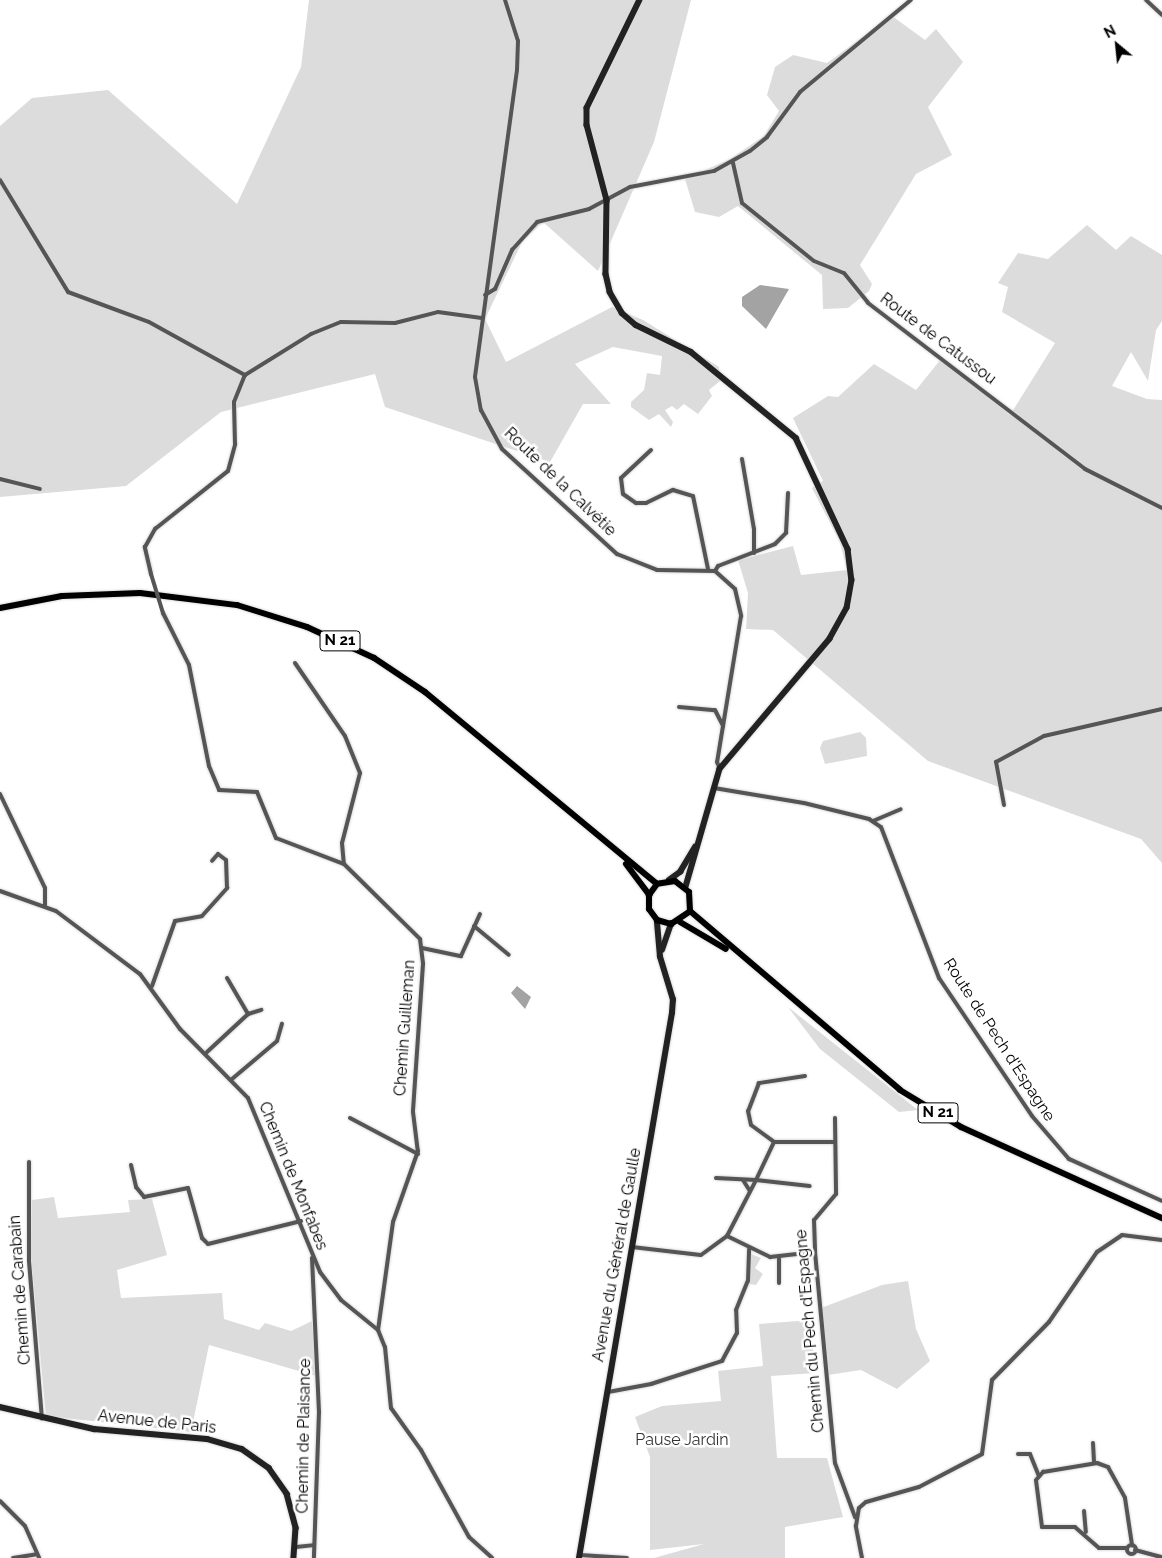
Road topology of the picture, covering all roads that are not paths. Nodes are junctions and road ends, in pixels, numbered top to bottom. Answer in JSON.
{"nodes":[{"id":1,"x":505,"y":0,"type":"edge"},
{"id":2,"x":640,"y":0,"type":"edge"},
{"id":3,"x":911,"y":0,"type":"edge"},
{"id":4,"x":1146,"y":0,"type":"edge"},
{"id":5,"x":1162,"y":15,"type":"edge"},
{"id":6,"x":733,"y":163,"type":"junction"},
{"id":7,"x":0,"y":180,"type":"edge"},
{"id":8,"x":607,"y":200,"type":"junction"},
{"id":9,"x":485,"y":295,"type":"junction"},
{"id":10,"x":482,"y":318,"type":"junction"},
{"id":11,"x":245,"y":375,"type":"junction"},
{"id":12,"x":651,"y":450,"type":"dead end"},
{"id":13,"x":742,"y":459,"type":"dead end"},
{"id":14,"x":0,"y":479,"type":"edge"},
{"id":15,"x":40,"y":489,"type":"dead end"},
{"id":16,"x":788,"y":493,"type":"dead end"},
{"id":17,"x":1162,"y":508,"type":"edge"},
{"id":18,"x":754,"y":553,"type":"junction"},
{"id":19,"x":708,"y":570,"type":"junction"},
{"id":20,"x":715,"y":571,"type":"junction"},
{"id":21,"x":0,"y":608,"type":"edge"},
{"id":22,"x":294,"y":663,"type":"dead end"},
{"id":23,"x":679,"y":707,"type":"dead end"},
{"id":24,"x":1162,"y":709,"type":"edge"},
{"id":25,"x":723,"y":726,"type":"junction"},
{"id":26,"x":720,"y":769,"type":"junction"},
{"id":27,"x":712,"y":788,"type":"junction"},
{"id":28,"x":0,"y":794,"type":"edge"},
{"id":29,"x":1004,"y":805,"type":"dead end"},
{"id":30,"x":901,"y":809,"type":"dead end"},
{"id":31,"x":873,"y":821,"type":"junction"},
{"id":32,"x":703,"y":831,"type":"junction"},
{"id":33,"x":617,"y":852,"type":"junction"},
{"id":34,"x":212,"y":861,"type":"dead end"},
{"id":35,"x":344,"y":864,"type":"junction"},
{"id":36,"x":669,"y":880,"type":"junction"},
{"id":37,"x":658,"y":884,"type":"junction"},
{"id":38,"x":686,"y":887,"type":"junction"},
{"id":39,"x":0,"y":891,"type":"edge"},
{"id":40,"x":649,"y":895,"type":"junction"},
{"id":41,"x":44,"y":905,"type":"junction"},
{"id":42,"x":690,"y":911,"type":"junction"},
{"id":43,"x":480,"y":914,"type":"dead end"},
{"id":44,"x":657,"y":920,"type":"junction"},
{"id":45,"x":680,"y":922,"type":"junction"},
{"id":46,"x":671,"y":924,"type":"junction"},
{"id":47,"x":474,"y":926,"type":"junction"},
{"id":48,"x":422,"y":948,"type":"junction"},
{"id":49,"x":509,"y":954,"type":"dead end"},
{"id":50,"x":660,"y":957,"type":"junction"},
{"id":51,"x":744,"y":961,"type":"junction"},
{"id":52,"x":227,"y":978,"type":"dead end"},
{"id":53,"x":152,"y":986,"type":"junction"},
{"id":54,"x":261,"y":1010,"type":"dead end"},
{"id":55,"x":248,"y":1014,"type":"junction"},
{"id":56,"x":282,"y":1024,"type":"dead end"},
{"id":57,"x":207,"y":1052,"type":"junction"},
{"id":58,"x":805,"y":1076,"type":"dead end"},
{"id":59,"x":232,"y":1079,"type":"junction"},
{"id":60,"x":350,"y":1118,"type":"dead end"},
{"id":61,"x":835,"y":1118,"type":"dead end"},
{"id":62,"x":774,"y":1142,"type":"junction"},
{"id":63,"x":835,"y":1142,"type":"junction"},
{"id":64,"x":418,"y":1154,"type":"junction"},
{"id":65,"x":29,"y":1162,"type":"dead end"},
{"id":66,"x":131,"y":1165,"type":"dead end"},
{"id":67,"x":716,"y":1178,"type":"dead end"},
{"id":68,"x":743,"y":1180,"type":"junction"},
{"id":69,"x":756,"y":1180,"type":"junction"},
{"id":70,"x":810,"y":1186,"type":"dead end"},
{"id":71,"x":750,"y":1191,"type":"junction"},
{"id":72,"x":1162,"y":1201,"type":"edge"},
{"id":73,"x":1162,"y":1218,"type":"edge"},
{"id":74,"x":301,"y":1221,"type":"junction"},
{"id":75,"x":727,"y":1236,"type":"junction"},
{"id":76,"x":1162,"y":1240,"type":"edge"},
{"id":77,"x":632,"y":1247,"type":"junction"},
{"id":78,"x":749,"y":1249,"type":"junction"},
{"id":79,"x":815,"y":1252,"type":"junction"},
{"id":80,"x":312,"y":1256,"type":"junction"},
{"id":81,"x":779,"y":1258,"type":"junction"},
{"id":82,"x":779,"y":1283,"type":"dead end"},
{"id":83,"x":378,"y":1330,"type":"junction"},
{"id":84,"x":608,"y":1392,"type":"junction"},
{"id":85,"x":0,"y":1407,"type":"edge"},
{"id":86,"x":42,"y":1418,"type":"junction"},
{"id":87,"x":1093,"y":1444,"type":"dead end"},
{"id":88,"x":1018,"y":1454,"type":"dead end"},
{"id":89,"x":1094,"y":1464,"type":"junction"},
{"id":90,"x":1039,"y":1476,"type":"junction"},
{"id":91,"x":0,"y":1501,"type":"edge"},
{"id":92,"x":1084,"y":1511,"type":"dead end"},
{"id":93,"x":855,"y":1517,"type":"junction"},
{"id":94,"x":1086,"y":1532,"type":"junction"},
{"id":95,"x":314,"y":1545,"type":"junction"},
{"id":96,"x":1132,"y":1545,"type":"junction"},
{"id":97,"x":296,"y":1547,"type":"junction"},
{"id":98,"x":1126,"y":1548,"type":"junction"},
{"id":99,"x":1135,"y":1550,"type":"junction"},
{"id":100,"x":38,"y":1556,"type":"edge"},
{"id":101,"x":579,"y":1556,"type":"edge"},
{"id":102,"x":595,"y":1557,"type":"edge"},
{"id":103,"x":1162,"y":1557,"type":"edge"},
{"id":104,"x":14,"y":1558,"type":"edge"},
{"id":105,"x":294,"y":1558,"type":"edge"},
{"id":106,"x":314,"y":1558,"type":"edge"},
{"id":107,"x":492,"y":1558,"type":"edge"},
{"id":108,"x":627,"y":1558,"type":"edge"},
{"id":109,"x":862,"y":1558,"type":"edge"}],
"edges":[{"from":1,"to":9,"type":"street","name":"Route de la Calvétie"},
{"from":2,"to":8,"type":"main road"},
{"from":3,"to":6,"type":"street"},
{"from":4,"to":5,"type":"street"},
{"from":6,"to":8,"type":"street"},
{"from":6,"to":17,"type":"street","name":"Route de Catussou"},
{"from":7,"to":11,"type":"street"},
{"from":8,"to":9,"type":"street"},
{"from":8,"to":26,"type":"main road"},
{"from":9,"to":10,"type":"street","name":"Route de la Calvétie"},
{"from":10,"to":11,"type":"street"},
{"from":10,"to":19,"type":"street","name":"Route de la Calvétie"},
{"from":11,"to":35,"type":"street","name":"Chemin Guilleman","bridge":true},
{"from":12,"to":19,"type":"street"},
{"from":13,"to":18,"type":"street"},
{"from":14,"to":15,"type":"street"},
{"from":16,"to":18,"type":"street"},
{"from":18,"to":20,"type":"street"},
{"from":19,"to":20,"type":"street","name":"Route de la Calvétie"},
{"from":20,"to":25,"type":"street"},
{"from":21,"to":33,"type":"main road","number":"N 21"},
{"from":22,"to":35,"type":"street"},
{"from":23,"to":25,"type":"street"},
{"from":24,"to":29,"type":"street"},
{"from":25,"to":26,"type":"street"},
{"from":26,"to":27,"type":"main road"},
{"from":27,"to":31,"type":"street"},
{"from":27,"to":32,"type":"main road"},
{"from":28,"to":41,"type":"street"},
{"from":30,"to":31,"type":"street"},
{"from":31,"to":72,"type":"street","name":"Route de Pech d'Espagne"},
{"from":32,"to":36,"type":"main road"},
{"from":32,"to":38,"type":"main road"},
{"from":33,"to":37,"type":"main road","number":"N 21"},
{"from":33,"to":40,"type":"main road","number":"N 21"},
{"from":34,"to":53,"type":"street"},
{"from":35,"to":48,"type":"street","name":"Chemin Guilleman"},
{"from":36,"to":37,"type":"main road"},
{"from":36,"to":38,"type":"main road"},
{"from":37,"to":40,"type":"main road"},
{"from":38,"to":42,"type":"main road"},
{"from":39,"to":41,"type":"street"},
{"from":40,"to":44,"type":"main road"},
{"from":41,"to":53,"type":"street"},
{"from":42,"to":45,"type":"main road"},
{"from":42,"to":51,"type":"main road","number":"N 21"},
{"from":43,"to":47,"type":"street"},
{"from":44,"to":46,"type":"main road"},
{"from":44,"to":50,"type":"main road","name":"Avenue du Général de Gaulle"},
{"from":45,"to":46,"type":"main road"},
{"from":45,"to":51,"type":"main road","number":"N 21"},
{"from":46,"to":50,"type":"main road"},
{"from":47,"to":48,"type":"street"},
{"from":47,"to":49,"type":"street"},
{"from":48,"to":64,"type":"street","name":"Chemin Guilleman"},
{"from":50,"to":77,"type":"main road","name":"Avenue du Général de Gaulle"},
{"from":51,"to":73,"type":"main road","number":"N 21"},
{"from":52,"to":55,"type":"street"},
{"from":53,"to":57,"type":"street","name":"Chemin de Monfabes"},
{"from":54,"to":55,"type":"street"},
{"from":55,"to":57,"type":"street"},
{"from":56,"to":59,"type":"street"},
{"from":57,"to":59,"type":"street","name":"Chemin de Monfabes"},
{"from":58,"to":62,"type":"street"},
{"from":59,"to":74,"type":"street","name":"Chemin de Monfabes"},
{"from":60,"to":64,"type":"street"},
{"from":61,"to":63,"type":"street","name":"Chemin du Pech d'Espagne"},
{"from":62,"to":63,"type":"street"},
{"from":62,"to":69,"type":"street"},
{"from":63,"to":79,"type":"street","name":"Chemin du Pech d'Espagne"},
{"from":64,"to":83,"type":"street","name":"Chemin Guilleman"},
{"from":65,"to":86,"type":"street","name":"Chemin de Carabain"},
{"from":66,"to":74,"type":"street"},
{"from":67,"to":68,"type":"street"},
{"from":68,"to":69,"type":"street"},
{"from":68,"to":71,"type":"street"},
{"from":69,"to":70,"type":"street"},
{"from":69,"to":71,"type":"street"},
{"from":71,"to":75,"type":"street"},
{"from":74,"to":80,"type":"street","name":"Chemin de Monfabes"},
{"from":75,"to":77,"type":"street"},
{"from":75,"to":78,"type":"street"},
{"from":76,"to":93,"type":"street"},
{"from":77,"to":84,"type":"main road","name":"Avenue du Général de Gaulle"},
{"from":78,"to":81,"type":"street"},
{"from":78,"to":84,"type":"street"},
{"from":79,"to":81,"type":"street"},
{"from":79,"to":93,"type":"street","name":"Chemin du Pech d'Espagne"},
{"from":80,"to":83,"type":"street","name":"Chemin de Monfabes"},
{"from":80,"to":95,"type":"street","name":"Chemin de Plaisance"},
{"from":81,"to":82,"type":"street"},
{"from":83,"to":107,"type":"street","name":"Chemin Guilleman"},
{"from":84,"to":101,"type":"main road","name":"Avenue du Général de Gaulle"},
{"from":85,"to":86,"type":"main road","name":"Avenue de Paris"},
{"from":86,"to":97,"type":"main road","name":"Avenue de Paris"},
{"from":87,"to":89,"type":"street"},
{"from":88,"to":90,"type":"street"},
{"from":89,"to":90,"type":"street"},
{"from":89,"to":96,"type":"street"},
{"from":90,"to":94,"type":"street"},
{"from":91,"to":100,"type":"street"},
{"from":92,"to":94,"type":"street"},
{"from":93,"to":109,"type":"street","name":"Chemin du Pech d'Espagne"},
{"from":94,"to":98,"type":"street"},
{"from":95,"to":97,"type":"street"},
{"from":95,"to":106,"type":"street","name":"Chemin de Plaisance"},
{"from":96,"to":98,"type":"street"},
{"from":96,"to":99,"type":"street"},
{"from":97,"to":105,"type":"main road","name":"Avenue de Paris"},
{"from":98,"to":99,"type":"street"},
{"from":99,"to":103,"type":"street"},
{"from":100,"to":104,"type":"street"},
{"from":101,"to":102,"type":"street"},
{"from":102,"to":108,"type":"street"}]}
